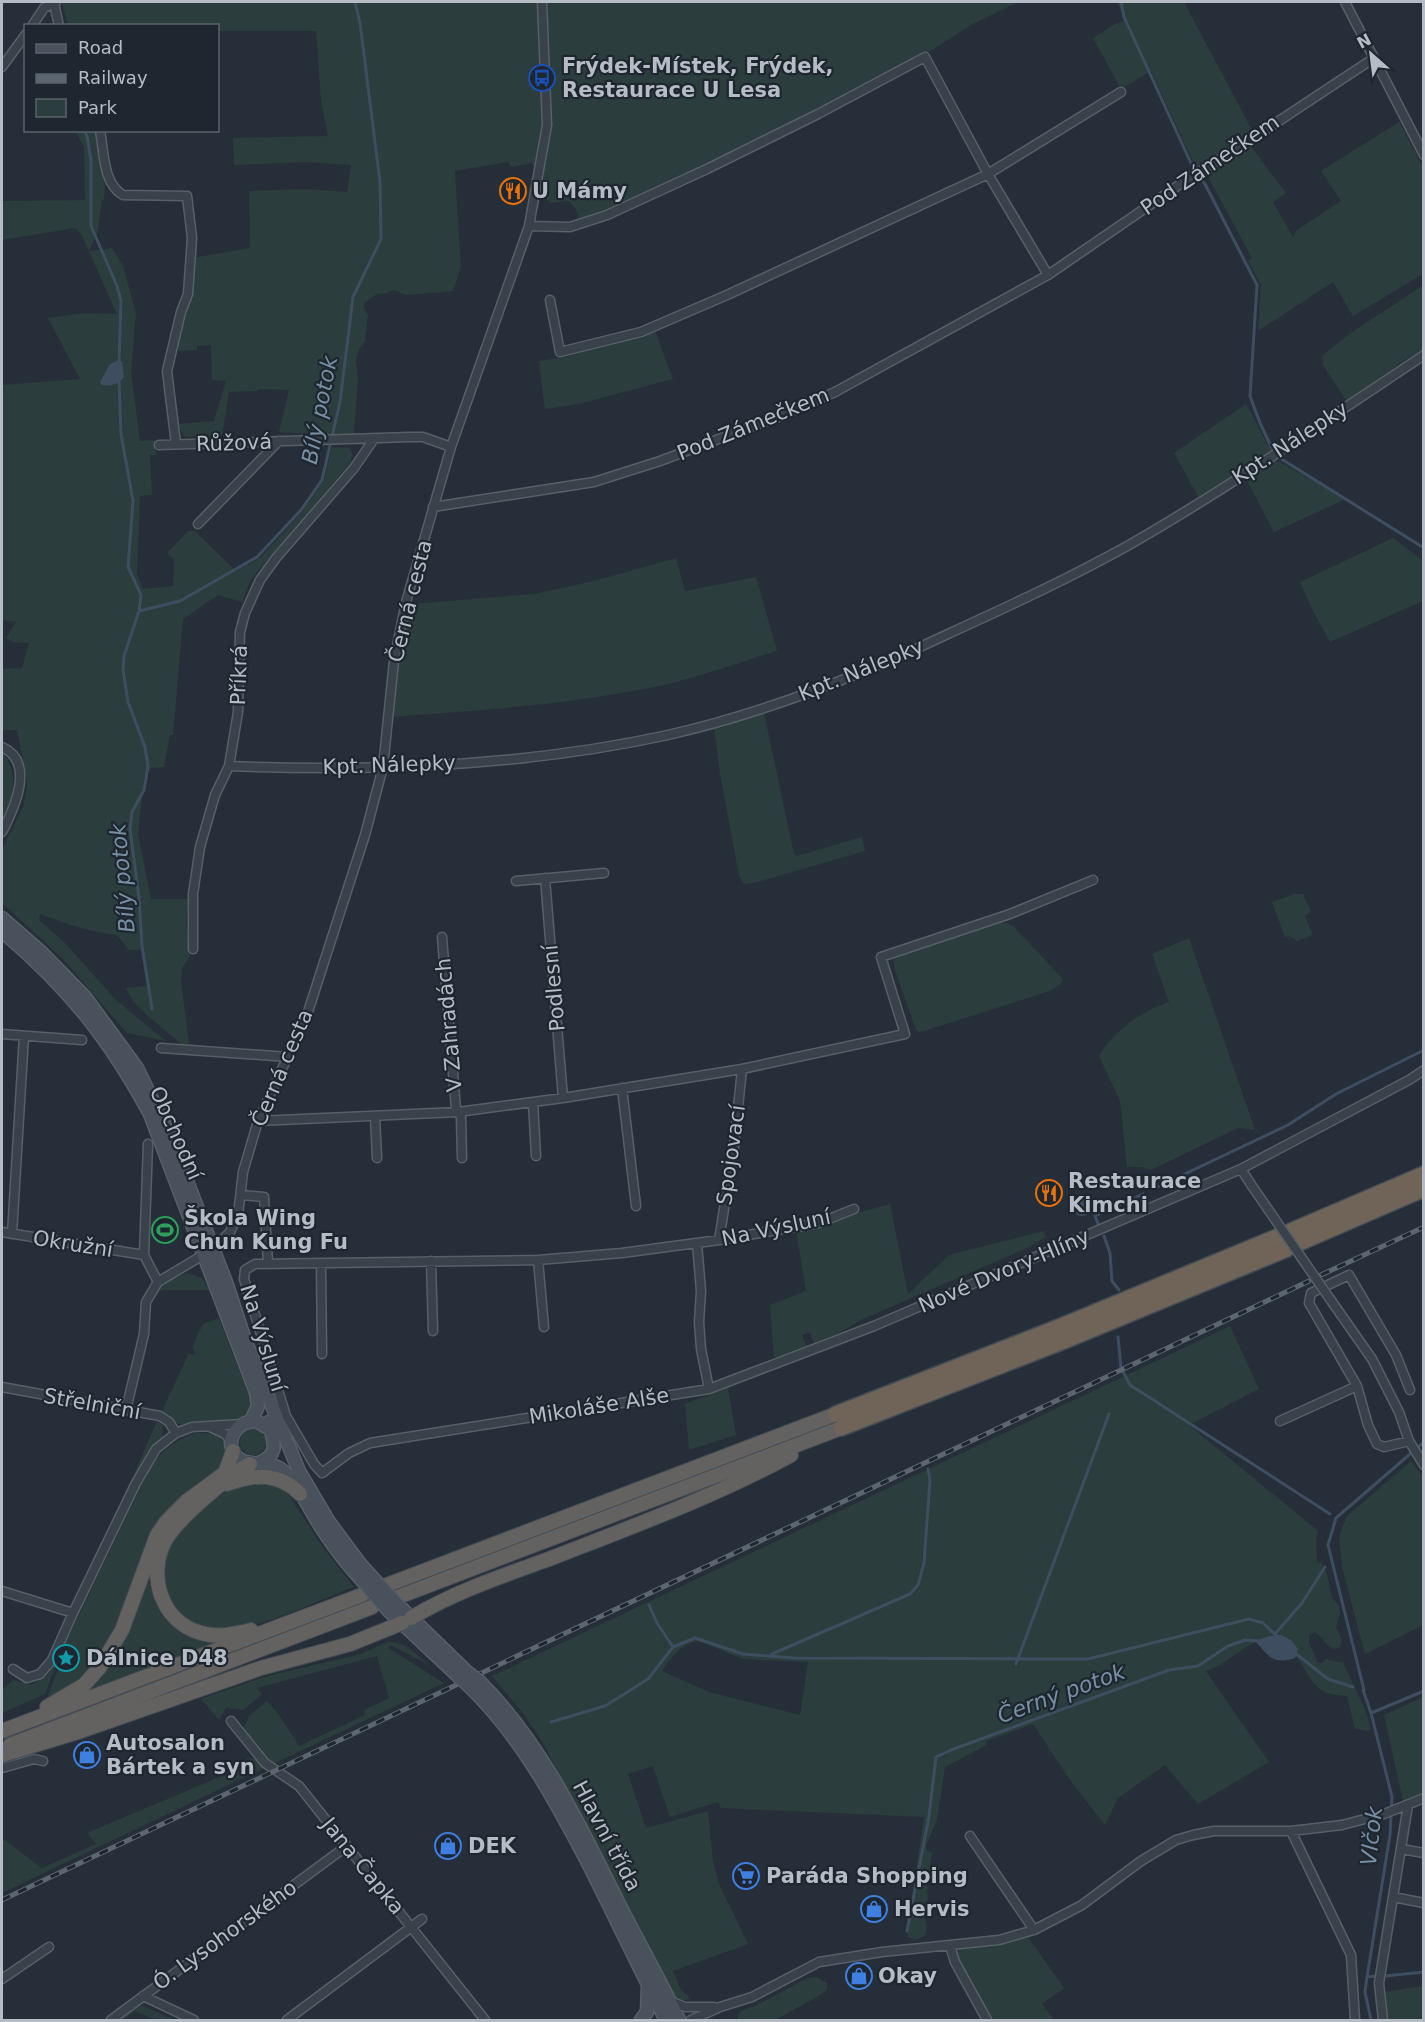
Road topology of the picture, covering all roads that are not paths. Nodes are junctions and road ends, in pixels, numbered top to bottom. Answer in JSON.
{"nodes":[{"id":1,"x":55,"y":2,"type":"edge"},
{"id":2,"x":542,"y":2,"type":"edge"},
{"id":3,"x":1345,"y":2,"type":"edge"},
{"id":4,"x":33,"y":24,"type":"edge"},
{"id":5,"x":59,"y":24,"type":"edge"},
{"id":6,"x":24,"y":37,"type":"edge"},
{"id":7,"x":1374,"y":58,"type":"junction"},
{"id":8,"x":2,"y":67,"type":"edge"},
{"id":9,"x":1121,"y":92,"type":"dead end"},
{"id":10,"x":100,"y":132,"type":"edge"},
{"id":11,"x":1424,"y":155,"type":"edge"},
{"id":12,"x":988,"y":174,"type":"junction"},
{"id":13,"x":529,"y":226,"type":"junction"},
{"id":14,"x":1048,"y":275,"type":"junction"},
{"id":15,"x":550,"y":300,"type":"dead end"},
{"id":16,"x":1424,"y":355,"type":"edge"},
{"id":17,"x":374,"y":439,"type":"junction"},
{"id":18,"x":279,"y":441,"type":"junction"},
{"id":19,"x":176,"y":444,"type":"junction"},
{"id":20,"x":159,"y":445,"type":"dead end"},
{"id":21,"x":451,"y":447,"type":"junction"},
{"id":22,"x":433,"y":507,"type":"junction"},
{"id":23,"x":198,"y":524,"type":"dead end"},
{"id":24,"x":2,"y":747,"type":"edge"},
{"id":25,"x":229,"y":766,"type":"junction"},
{"id":26,"x":382,"y":767,"type":"junction"},
{"id":27,"x":2,"y":832,"type":"edge"},
{"id":28,"x":604,"y":873,"type":"dead end"},
{"id":29,"x":545,"y":878,"type":"junction"},
{"id":30,"x":1093,"y":880,"type":"dead end"},
{"id":31,"x":516,"y":881,"type":"dead end"},
{"id":32,"x":2,"y":918,"type":"edge"},
{"id":33,"x":2,"y":931,"type":"edge"},
{"id":34,"x":442,"y":937,"type":"dead end"},
{"id":35,"x":193,"y":949,"type":"dead end"},
{"id":36,"x":2,"y":1035,"type":"edge"},
{"id":37,"x":24,"y":1036,"type":"junction"},
{"id":38,"x":82,"y":1040,"type":"dead end"},
{"id":39,"x":161,"y":1048,"type":"dead end"},
{"id":40,"x":288,"y":1057,"type":"junction"},
{"id":41,"x":742,"y":1069,"type":"junction"},
{"id":42,"x":1424,"y":1070,"type":"edge"},
{"id":43,"x":622,"y":1088,"type":"junction"},
{"id":44,"x":563,"y":1098,"type":"junction"},
{"id":45,"x":533,"y":1102,"type":"junction"},
{"id":46,"x":458,"y":1112,"type":"junction"},
{"id":47,"x":375,"y":1117,"type":"junction"},
{"id":48,"x":258,"y":1121,"type":"junction"},
{"id":49,"x":148,"y":1144,"type":"dead end"},
{"id":50,"x":536,"y":1156,"type":"dead end"},
{"id":51,"x":377,"y":1158,"type":"dead end"},
{"id":52,"x":462,"y":1158,"type":"dead end"},
{"id":53,"x":1241,"y":1169,"type":"junction"},
{"id":54,"x":1424,"y":1174,"type":"edge"},
{"id":55,"x":1424,"y":1190,"type":"edge"},
{"id":56,"x":242,"y":1194,"type":"junction"},
{"id":57,"x":636,"y":1206,"type":"dead end"},
{"id":58,"x":854,"y":1209,"type":"dead end"},
{"id":59,"x":2,"y":1232,"type":"edge"},
{"id":60,"x":12,"y":1234,"type":"junction"},
{"id":61,"x":719,"y":1240,"type":"junction"},
{"id":62,"x":1289,"y":1240,"type":"junction"},
{"id":63,"x":697,"y":1243,"type":"junction"},
{"id":64,"x":209,"y":1251,"type":"junction"},
{"id":65,"x":144,"y":1256,"type":"junction"},
{"id":66,"x":538,"y":1260,"type":"junction"},
{"id":67,"x":430,"y":1262,"type":"junction"},
{"id":68,"x":268,"y":1263,"type":"junction"},
{"id":69,"x":321,"y":1263,"type":"junction"},
{"id":70,"x":158,"y":1282,"type":"junction"},
{"id":71,"x":874,"y":1326,"type":"joint"},
{"id":72,"x":544,"y":1327,"type":"dead end"},
{"id":73,"x":433,"y":1331,"type":"dead end"},
{"id":74,"x":322,"y":1354,"type":"dead end"},
{"id":75,"x":261,"y":1380,"type":"junction"},
{"id":76,"x":1357,"y":1386,"type":"junction"},
{"id":77,"x":2,"y":1388,"type":"edge"},
{"id":78,"x":709,"y":1389,"type":"junction"},
{"id":79,"x":1410,"y":1390,"type":"dead end"},
{"id":80,"x":126,"y":1410,"type":"junction"},
{"id":81,"x":838,"y":1421,"type":"junction"},
{"id":82,"x":1280,"y":1421,"type":"dead end"},
{"id":83,"x":247,"y":1422,"type":"junction"},
{"id":84,"x":207,"y":1425,"type":"junction"},
{"id":85,"x":270,"y":1429,"type":"junction"},
{"id":86,"x":176,"y":1433,"type":"junction"},
{"id":87,"x":1410,"y":1443,"type":"junction"},
{"id":88,"x":232,"y":1446,"type":"junction"},
{"id":89,"x":274,"y":1447,"type":"junction"},
{"id":90,"x":254,"y":1463,"type":"junction"},
{"id":91,"x":1424,"y":1465,"type":"edge"},
{"id":92,"x":299,"y":1471,"type":"junction"},
{"id":93,"x":322,"y":1473,"type":"joint"},
{"id":94,"x":213,"y":1493,"type":"junction"},
{"id":95,"x":300,"y":1494,"type":"junction"},
{"id":96,"x":356,"y":1566,"type":"junction"},
{"id":97,"x":387,"y":1585,"type":"dead end"},
{"id":98,"x":2,"y":1591,"type":"edge"},
{"id":99,"x":362,"y":1595,"type":"dead end"},
{"id":100,"x":396,"y":1605,"type":"junction"},
{"id":101,"x":372,"y":1607,"type":"dead end"},
{"id":102,"x":73,"y":1613,"type":"junction"},
{"id":103,"x":314,"y":1613,"type":"junction"},
{"id":104,"x":406,"y":1620,"type":"junction"},
{"id":105,"x":13,"y":1669,"type":"dead end"},
{"id":106,"x":475,"y":1685,"type":"junction"},
{"id":107,"x":231,"y":1721,"type":"dead end"},
{"id":108,"x":3,"y":1730,"type":"edge"},
{"id":109,"x":2,"y":1748,"type":"edge"},
{"id":110,"x":2,"y":1755,"type":"edge"},
{"id":111,"x":43,"y":1761,"type":"dead end"},
{"id":112,"x":2,"y":1768,"type":"edge"},
{"id":113,"x":1424,"y":1798,"type":"edge"},
{"id":114,"x":1406,"y":1805,"type":"junction"},
{"id":115,"x":1291,"y":1831,"type":"junction"},
{"id":116,"x":970,"y":1836,"type":"dead end"},
{"id":117,"x":1401,"y":1849,"type":"junction"},
{"id":118,"x":340,"y":1851,"type":"dead end"},
{"id":119,"x":1424,"y":1853,"type":"edge"},
{"id":120,"x":1393,"y":1897,"type":"junction"},
{"id":121,"x":1424,"y":1903,"type":"edge"},
{"id":122,"x":422,"y":1919,"type":"dead end"},
{"id":123,"x":412,"y":1928,"type":"junction"},
{"id":124,"x":1034,"y":1930,"type":"junction"},
{"id":125,"x":950,"y":1946,"type":"junction"},
{"id":126,"x":49,"y":1947,"type":"dead end"},
{"id":127,"x":2,"y":1979,"type":"edge"},
{"id":128,"x":648,"y":1985,"type":"junction"},
{"id":129,"x":143,"y":1996,"type":"junction"},
{"id":130,"x":670,"y":2001,"type":"junction"},
{"id":131,"x":720,"y":2007,"type":"junction"},
{"id":132,"x":111,"y":2020,"type":"edge"},
{"id":133,"x":194,"y":2020,"type":"edge"},
{"id":134,"x":286,"y":2020,"type":"edge"},
{"id":135,"x":485,"y":2020,"type":"edge"},
{"id":136,"x":641,"y":2020,"type":"edge"},
{"id":137,"x":666,"y":2020,"type":"edge"},
{"id":138,"x":678,"y":2020,"type":"edge"},
{"id":139,"x":691,"y":2020,"type":"edge"},
{"id":140,"x":705,"y":2020,"type":"edge"},
{"id":141,"x":987,"y":2020,"type":"edge"},
{"id":142,"x":1355,"y":2020,"type":"edge"},
{"id":143,"x":1383,"y":2020,"type":"edge"}],
"edges":[{"from":1,"to":4,"type":"street"},
{"from":1,"to":5,"type":"street"},
{"from":2,"to":13,"type":"street","name":"Černá cesta"},
{"from":3,"to":7,"type":"street"},
{"from":6,"to":8,"type":"street"},
{"from":7,"to":11,"type":"street"},
{"from":7,"to":14,"type":"street","name":"Pod Zámečkem"},
{"from":9,"to":12,"type":"street"},
{"from":10,"to":19,"type":"street"},
{"from":12,"to":13,"type":"street"},
{"from":12,"to":14,"type":"street"},
{"from":12,"to":15,"type":"street"},
{"from":13,"to":21,"type":"street","name":"Černá cesta"},
{"from":14,"to":22,"type":"street","name":"Pod Zámečkem"},
{"from":16,"to":26,"type":"street","name":"Kpt. Nálepky"},
{"from":17,"to":18,"type":"street","name":"Růžová"},
{"from":17,"to":21,"type":"street","name":"Růžová"},
{"from":17,"to":25,"type":"street","name":"Příkrá"},
{"from":18,"to":19,"type":"street","name":"Růžová"},
{"from":18,"to":23,"type":"street"},
{"from":19,"to":20,"type":"street","name":"Růžová"},
{"from":21,"to":22,"type":"street","name":"Černá cesta"},
{"from":22,"to":26,"type":"street","name":"Černá cesta"},
{"from":24,"to":27,"type":"street"},
{"from":25,"to":26,"type":"street","name":"Kpt. Nálepky"},
{"from":25,"to":35,"type":"street","name":"Příkrá"},
{"from":26,"to":40,"type":"street","name":"Černá cesta"},
{"from":28,"to":29,"type":"street"},
{"from":29,"to":31,"type":"street"},
{"from":29,"to":44,"type":"street","name":"Podlesní"},
{"from":30,"to":41,"type":"street"},
{"from":32,"to":64,"type":"main road","name":"Obchodní"},
{"from":33,"to":64,"type":"main road","name":"Obchodní"},
{"from":34,"to":46,"type":"street","name":"V Zahradách"},
{"from":36,"to":37,"type":"street"},
{"from":37,"to":38,"type":"street"},
{"from":37,"to":60,"type":"street"},
{"from":39,"to":40,"type":"street"},
{"from":40,"to":48,"type":"street","name":"Černá cesta"},
{"from":41,"to":43,"type":"street"},
{"from":41,"to":61,"type":"street","name":"Spojovací"},
{"from":42,"to":53,"type":"street","name":"Nové Dvory-Hlíny"},
{"from":43,"to":44,"type":"street"},
{"from":43,"to":57,"type":"street"},
{"from":44,"to":45,"type":"street"},
{"from":45,"to":46,"type":"street"},
{"from":45,"to":50,"type":"street"},
{"from":46,"to":47,"type":"street"},
{"from":46,"to":52,"type":"street","name":"V Zahradách"},
{"from":47,"to":48,"type":"street"},
{"from":47,"to":51,"type":"street"},
{"from":48,"to":56,"type":"street","name":"Černá cesta"},
{"from":49,"to":65,"type":"street"},
{"from":53,"to":71,"type":"street","name":"Nové Dvory-Hlíny"},
{"from":53,"to":87,"type":"street","bridge":true},
{"from":54,"to":62,"type":"highway"},
{"from":55,"to":62,"type":"highway"},
{"from":56,"to":64,"type":"street","name":"Černá cesta"},
{"from":56,"to":68,"type":"street"},
{"from":58,"to":61,"type":"street","name":"Na Výsluní"},
{"from":59,"to":60,"type":"street","name":"Okružní"},
{"from":60,"to":65,"type":"street","name":"Okružní"},
{"from":61,"to":63,"type":"street","name":"Na Výsluní"},
{"from":62,"to":81,"type":"highway"},
{"from":63,"to":66,"type":"street","name":"Na Výsluní"},
{"from":63,"to":78,"type":"street","name":"Na Výsluní"},
{"from":64,"to":70,"type":"street","name":"Černá cesta"},
{"from":64,"to":75,"type":"main road","name":"Obchodní"},
{"from":64,"to":83,"type":"main road","name":"Obchodní"},
{"from":65,"to":70,"type":"street"},
{"from":66,"to":67,"type":"street","name":"Na Výsluní"},
{"from":66,"to":72,"type":"street"},
{"from":67,"to":69,"type":"street","name":"Na Výsluní"},
{"from":67,"to":73,"type":"street"},
{"from":68,"to":69,"type":"street","name":"Na Výsluní"},
{"from":68,"to":93,"type":"street","name":"Na Výsluní"},
{"from":69,"to":74,"type":"street"},
{"from":70,"to":80,"type":"street"},
{"from":71,"to":78,"type":"street","name":"Mikoláše Alše"},
{"from":75,"to":85,"type":"main road"},
{"from":75,"to":92,"type":"main road"},
{"from":76,"to":79,"type":"street"},
{"from":76,"to":82,"type":"street"},
{"from":76,"to":87,"type":"street"},
{"from":77,"to":80,"type":"street","name":"Střelniční"},
{"from":78,"to":93,"type":"street","name":"Mikoláše Alše"},
{"from":80,"to":86,"type":"street","name":"Střelniční"},
{"from":81,"to":97,"type":"highway"},
{"from":81,"to":100,"type":"highway"},
{"from":81,"to":104,"type":"highway"},
{"from":83,"to":84,"type":"street"},
{"from":83,"to":85,"type":"main road"},
{"from":83,"to":88,"type":"main road"},
{"from":84,"to":86,"type":"street"},
{"from":84,"to":88,"type":"street"},
{"from":85,"to":89,"type":"main road"},
{"from":86,"to":102,"type":"street"},
{"from":87,"to":91,"type":"street"},
{"from":88,"to":90,"type":"main road"},
{"from":88,"to":108,"type":"highway"},
{"from":89,"to":90,"type":"main road"},
{"from":89,"to":92,"type":"main road"},
{"from":90,"to":94,"type":"highway"},
{"from":90,"to":95,"type":"main road"},
{"from":92,"to":96,"type":"main road"},
{"from":94,"to":95,"type":"highway"},
{"from":94,"to":103,"type":"highway"},
{"from":95,"to":96,"type":"main road"},
{"from":96,"to":100,"type":"main road","bridge":true},
{"from":98,"to":102,"type":"street"},
{"from":99,"to":103,"type":"highway"},
{"from":100,"to":104,"type":"main road"},
{"from":101,"to":109,"type":"highway"},
{"from":102,"to":105,"type":"street"},
{"from":103,"to":108,"type":"highway"},
{"from":104,"to":106,"type":"main road","bridge":true},
{"from":104,"to":110,"type":"highway"},
{"from":106,"to":128,"type":"main road","name":"Hlavní třída"},
{"from":106,"to":130,"type":"main road","name":"Hlavní třída"},
{"from":107,"to":123,"type":"street","name":"Jana Čapka"},
{"from":111,"to":112,"type":"street"},
{"from":113,"to":114,"type":"street"},
{"from":114,"to":115,"type":"street"},
{"from":114,"to":117,"type":"street"},
{"from":115,"to":124,"type":"street"},
{"from":115,"to":142,"type":"street"},
{"from":116,"to":124,"type":"street"},
{"from":117,"to":119,"type":"street"},
{"from":117,"to":120,"type":"street"},
{"from":118,"to":129,"type":"street","name":"Ó. Lysohorského"},
{"from":120,"to":121,"type":"street"},
{"from":120,"to":143,"type":"street"},
{"from":122,"to":123,"type":"street"},
{"from":123,"to":134,"type":"street"},
{"from":123,"to":135,"type":"street","name":"Jana Čapka"},
{"from":124,"to":125,"type":"street"},
{"from":125,"to":131,"type":"street"},
{"from":125,"to":141,"type":"street"},
{"from":126,"to":127,"type":"street"},
{"from":128,"to":136,"type":"main road"},
{"from":128,"to":137,"type":"main road","name":"Hlavní třída"},
{"from":129,"to":132,"type":"street","name":"Ó. Lysohorského"},
{"from":129,"to":133,"type":"street"},
{"from":130,"to":131,"type":"street"},
{"from":130,"to":138,"type":"main road","name":"Hlavní třída"},
{"from":131,"to":139,"type":"street"},
{"from":131,"to":140,"type":"street"}]}
